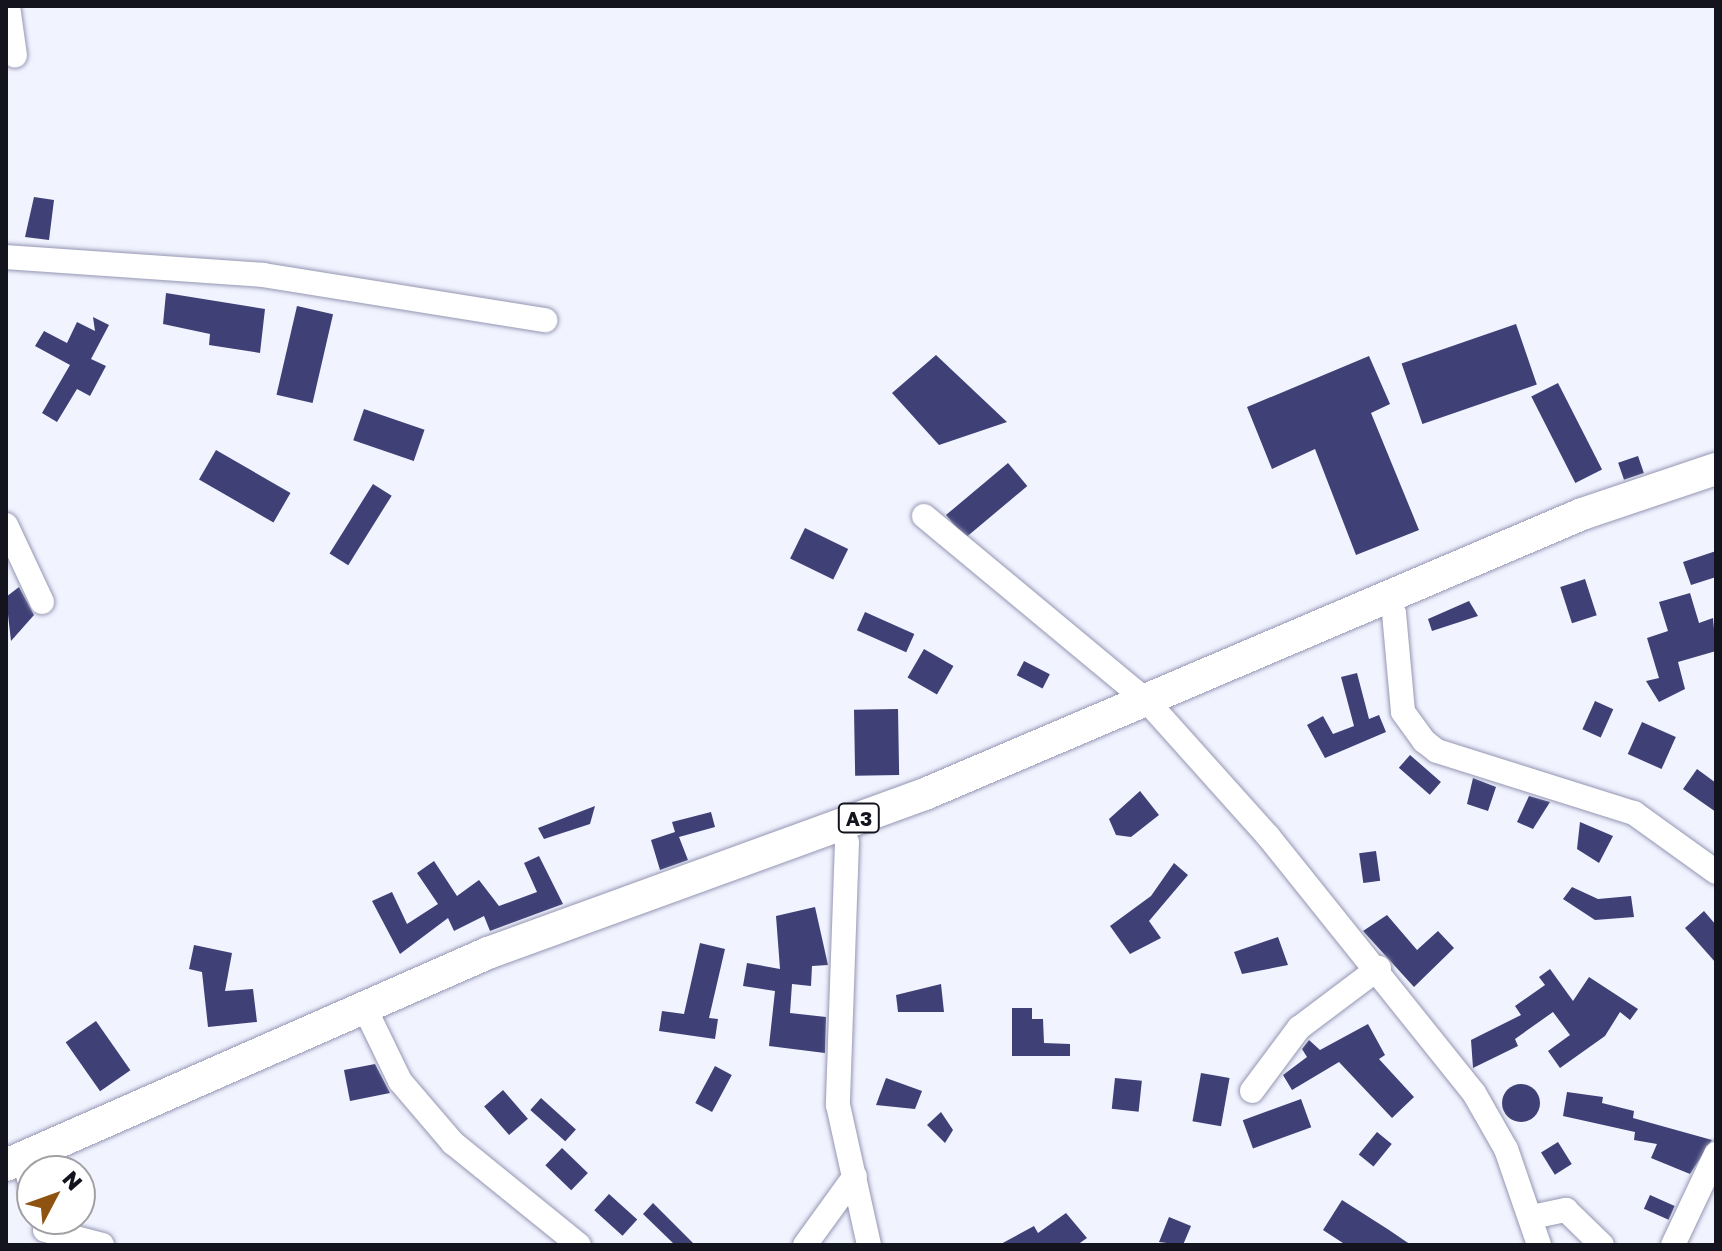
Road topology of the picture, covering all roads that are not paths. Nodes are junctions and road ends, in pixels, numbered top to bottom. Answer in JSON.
{"nodes":[{"id":1,"x":8,"y":6,"type":"edge"},
{"id":2,"x":15,"y":56,"type":"dead end"},
{"id":3,"x":6,"y":257,"type":"edge"},
{"id":4,"x":545,"y":320,"type":"dead end"},
{"id":5,"x":1716,"y":469,"type":"edge"},
{"id":6,"x":1716,"y":484,"type":"edge"},
{"id":7,"x":924,"y":516,"type":"dead end"},
{"id":8,"x":6,"y":525,"type":"edge"},
{"id":9,"x":42,"y":602,"type":"dead end"},
{"id":10,"x":1394,"y":613,"type":"junction"},
{"id":11,"x":1153,"y":707,"type":"junction"},
{"id":12,"x":847,"y":842,"type":"junction"},
{"id":13,"x":1716,"y":872,"type":"edge"},
{"id":14,"x":491,"y":962,"type":"junction"},
{"id":15,"x":1379,"y":968,"type":"junction"},
{"id":16,"x":371,"y":1021,"type":"junction"},
{"id":17,"x":1252,"y":1091,"type":"dead end"},
{"id":18,"x":1716,"y":1154,"type":"edge"},
{"id":19,"x":69,"y":1155,"type":"edge"},
{"id":20,"x":70,"y":1155,"type":"edge"},
{"id":21,"x":855,"y":1176,"type":"junction"},
{"id":22,"x":1532,"y":1217,"type":"junction"},
{"id":23,"x":61,"y":1235,"type":"edge"},
{"id":24,"x":102,"y":1245,"type":"edge"},
{"id":25,"x":579,"y":1245,"type":"edge"},
{"id":26,"x":805,"y":1245,"type":"edge"},
{"id":27,"x":869,"y":1245,"type":"edge"},
{"id":28,"x":1539,"y":1245,"type":"edge"},
{"id":29,"x":1602,"y":1245,"type":"edge"},
{"id":30,"x":1673,"y":1245,"type":"edge"}],
"edges":[{"from":1,"to":2,"type":"street"},
{"from":3,"to":4,"type":"street"},
{"from":5,"to":11,"type":"main road","number":"A3"},
{"from":6,"to":10,"type":"main road","number":"A3"},
{"from":7,"to":11,"type":"street"},
{"from":8,"to":9,"type":"street"},
{"from":10,"to":11,"type":"main road","number":"A3"},
{"from":10,"to":13,"type":"street"},
{"from":11,"to":12,"type":"main road","number":"A3"},
{"from":11,"to":14,"type":"main road","number":"A3"},
{"from":11,"to":15,"type":"street"},
{"from":12,"to":14,"type":"main road","number":"A3"},
{"from":12,"to":21,"type":"street"},
{"from":14,"to":16,"type":"main road","number":"A3"},
{"from":14,"to":19,"type":"main road","number":"A3"},
{"from":15,"to":17,"type":"street"},
{"from":15,"to":22,"type":"street"},
{"from":16,"to":20,"type":"main road","number":"A3"},
{"from":16,"to":25,"type":"street"},
{"from":18,"to":30,"type":"street"},
{"from":21,"to":26,"type":"street"},
{"from":21,"to":27,"type":"street"},
{"from":22,"to":28,"type":"street"},
{"from":22,"to":29,"type":"street"},
{"from":23,"to":24,"type":"street"}]}
